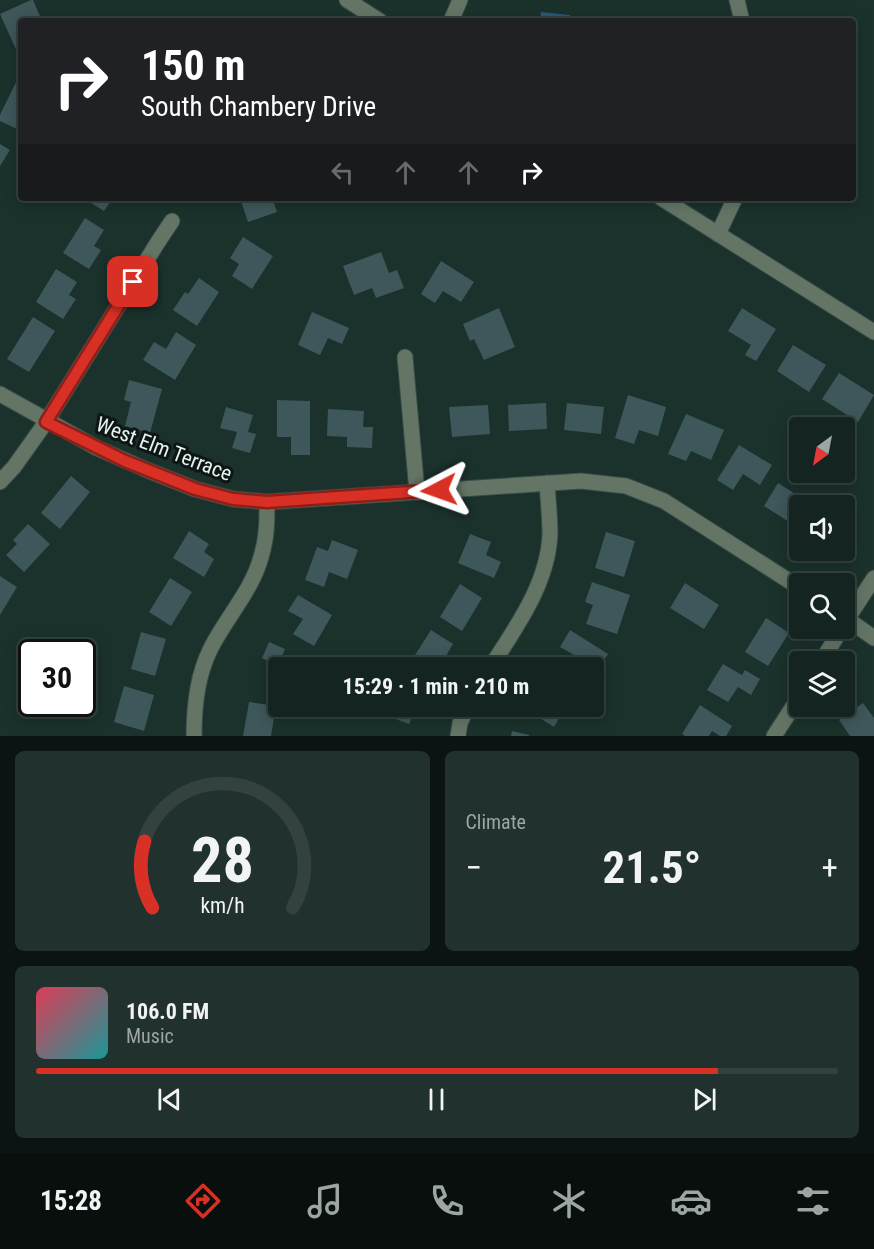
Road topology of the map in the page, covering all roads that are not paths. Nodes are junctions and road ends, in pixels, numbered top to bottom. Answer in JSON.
{"nodes":[{"id":1,"x":347,"y":0,"type":"edge"},
{"id":2,"x":460,"y":0,"type":"edge"},
{"id":3,"x":737,"y":0,"type":"edge"},
{"id":4,"x":375,"y":18,"type":"edge"},
{"id":5,"x":452,"y":18,"type":"edge"},
{"id":6,"x":741,"y":18,"type":"edge"},
{"id":7,"x":666,"y":201,"type":"edge"},
{"id":8,"x":734,"y":201,"type":"edge"},
{"id":9,"x":172,"y":221,"type":"dead end"},
{"id":10,"x":718,"y":234,"type":"junction"},
{"id":11,"x":874,"y":332,"type":"edge"},
{"id":12,"x":405,"y":357,"type":"dead end"},
{"id":13,"x":0,"y":394,"type":"edge"},
{"id":14,"x":46,"y":422,"type":"junction"},
{"id":15,"x":0,"y":482,"type":"edge"},
{"id":16,"x":547,"y":483,"type":"junction"},
{"id":17,"x":417,"y":492,"type":"junction"},
{"id":18,"x":267,"y":502,"type":"junction"},
{"id":19,"x":874,"y":578,"type":"edge"},
{"id":20,"x":789,"y":581,"type":"edge"},
{"id":21,"x":855,"y":607,"type":"edge"},
{"id":22,"x":855,"y":628,"type":"edge"},
{"id":23,"x":874,"y":638,"type":"edge"},
{"id":24,"x":497,"y":657,"type":"edge"},
{"id":25,"x":789,"y":713,"type":"edge"},
{"id":26,"x":463,"y":717,"type":"edge"},
{"id":27,"x":194,"y":736,"type":"edge"},
{"id":28,"x":458,"y":736,"type":"edge"},
{"id":29,"x":774,"y":736,"type":"edge"}],
"edges":[{"from":1,"to":4,"type":"street"},
{"from":2,"to":5,"type":"street"},
{"from":3,"to":6,"type":"street"},
{"from":7,"to":10,"type":"street"},
{"from":8,"to":10,"type":"street"},
{"from":9,"to":14,"type":"street"},
{"from":10,"to":11,"type":"street"},
{"from":12,"to":17,"type":"street"},
{"from":13,"to":14,"type":"street","name":"West Elm Terrace"},
{"from":14,"to":15,"type":"street"},
{"from":14,"to":18,"type":"street","name":"West Elm Terrace"},
{"from":16,"to":17,"type":"street","name":"West Elm Terrace"},
{"from":16,"to":20,"type":"street","name":"West Elm Terrace"},
{"from":16,"to":24,"type":"street"},
{"from":17,"to":18,"type":"street","name":"West Elm Terrace"},
{"from":18,"to":27,"type":"street"},
{"from":19,"to":21,"type":"street"},
{"from":22,"to":23,"type":"street"},
{"from":25,"to":29,"type":"street"},
{"from":26,"to":28,"type":"street"}]}
